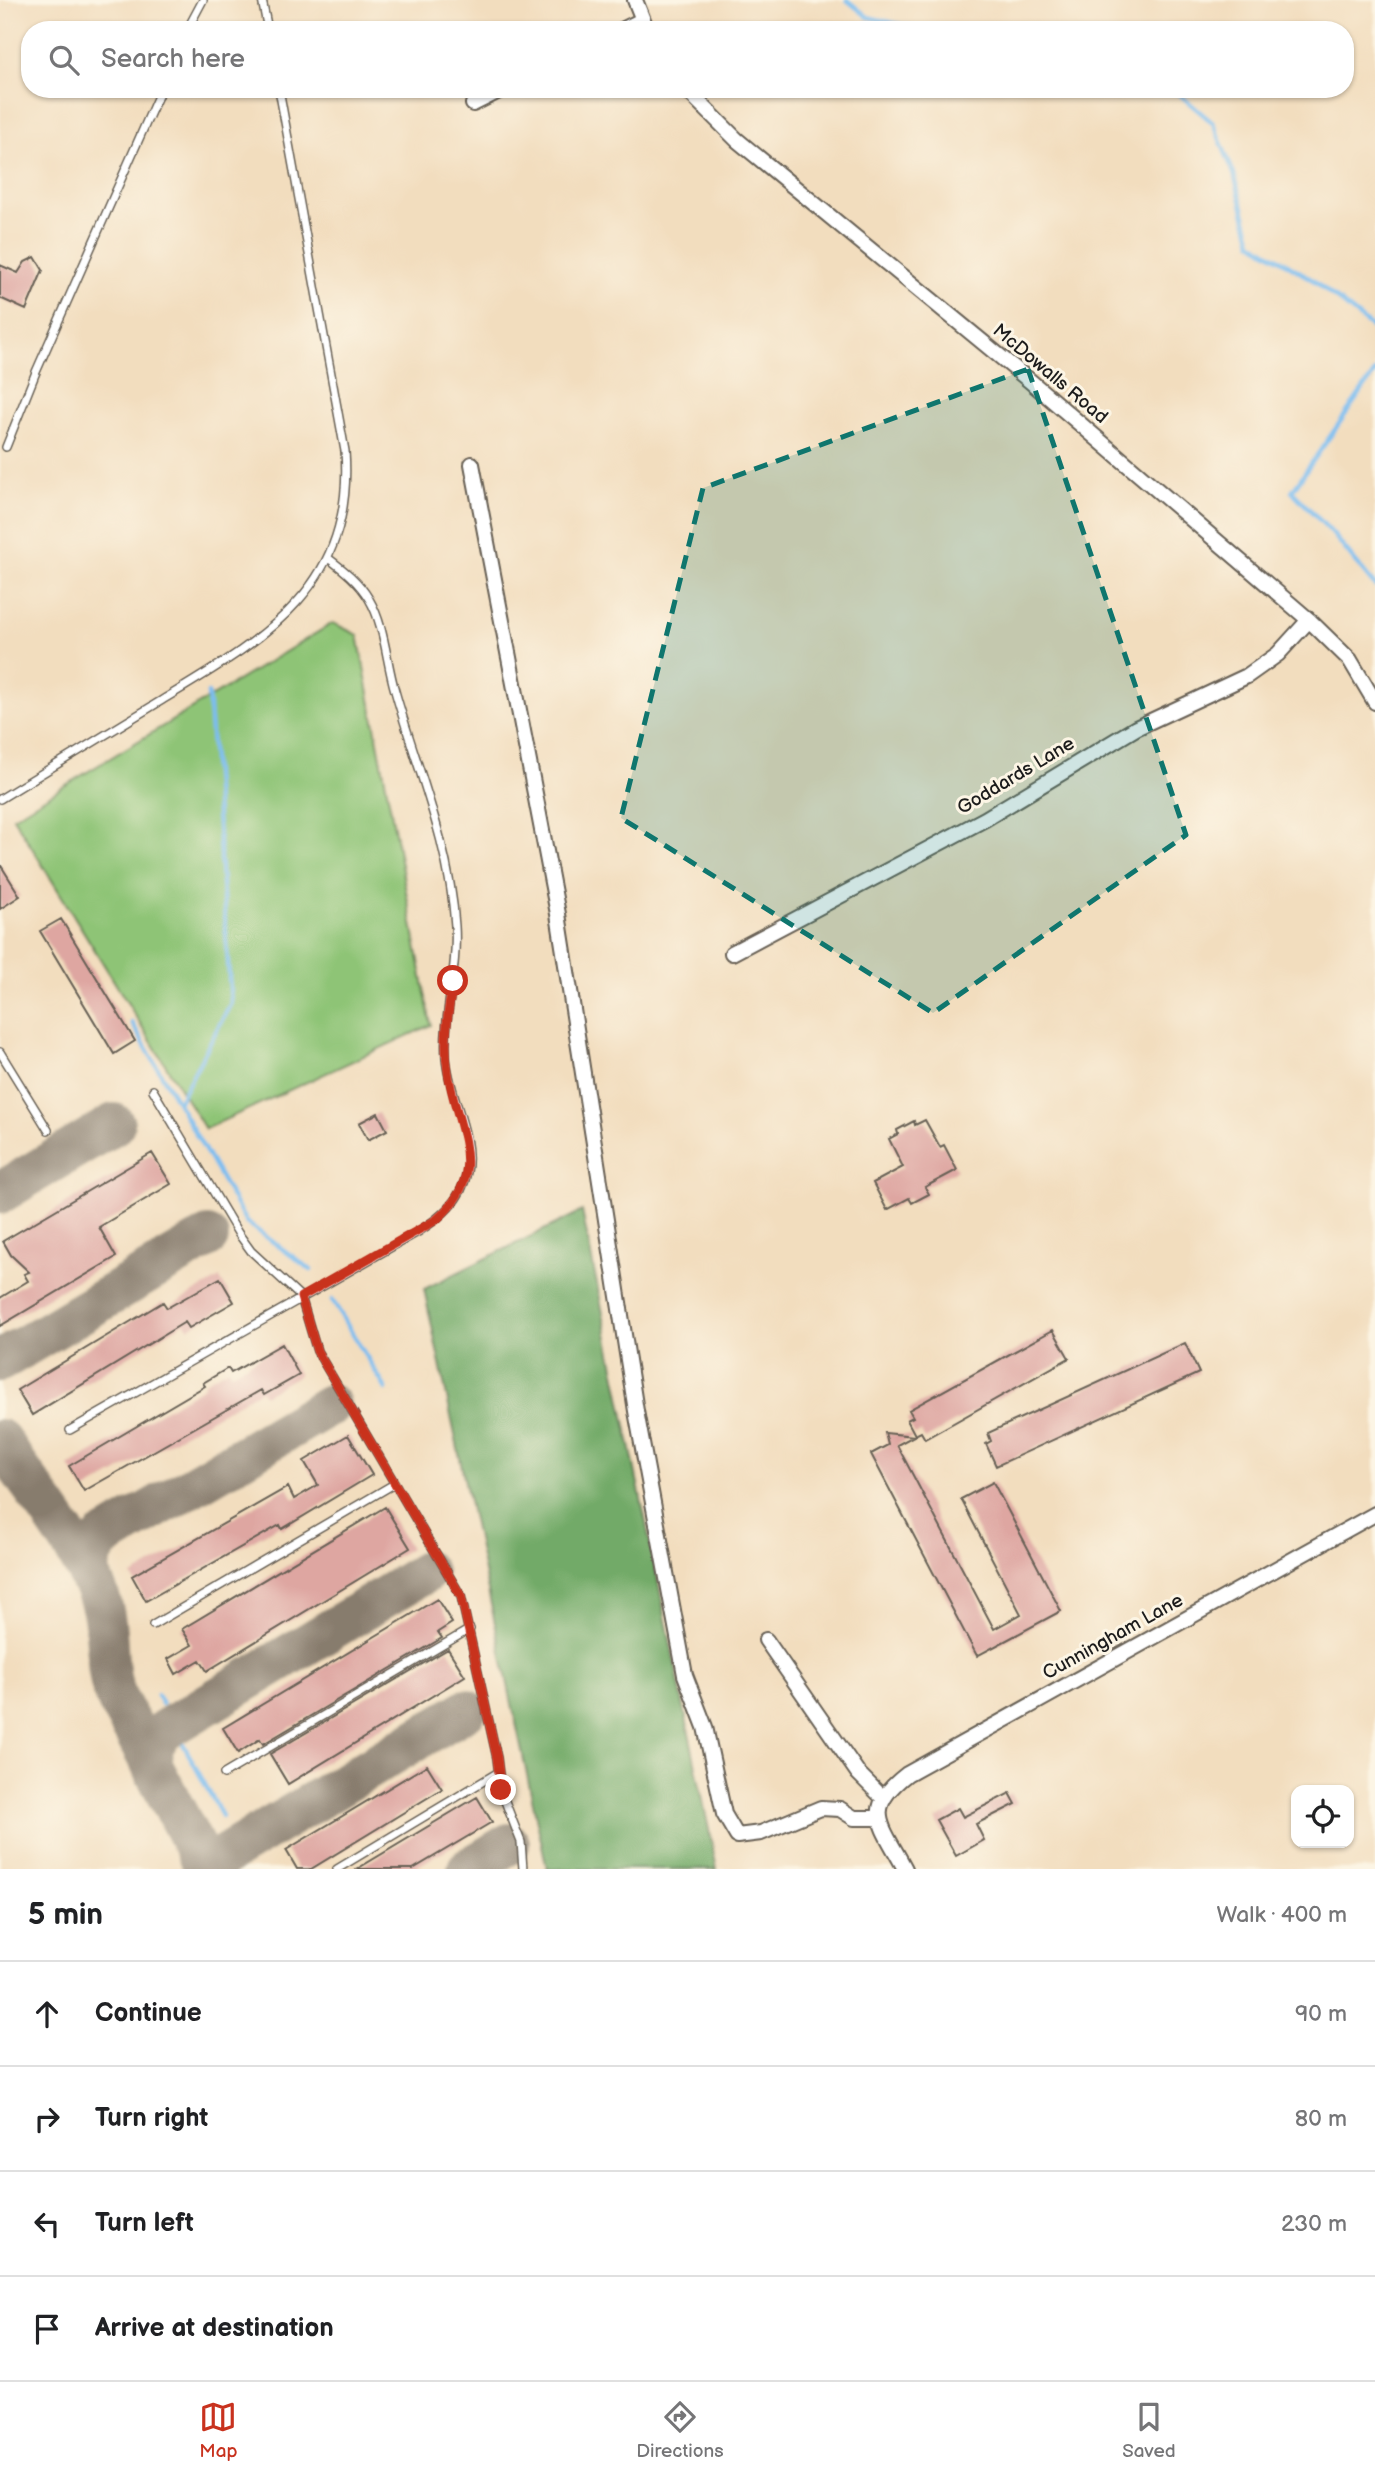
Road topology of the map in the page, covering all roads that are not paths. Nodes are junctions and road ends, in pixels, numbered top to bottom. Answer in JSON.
{"nodes":[{"id":1,"x":203,"y":0,"type":"edge"},
{"id":2,"x":262,"y":0,"type":"edge"},
{"id":3,"x":635,"y":0,"type":"edge"},
{"id":4,"x":192,"y":21,"type":"edge"},
{"id":5,"x":266,"y":21,"type":"edge"},
{"id":6,"x":643,"y":21,"type":"edge"},
{"id":7,"x":157,"y":98,"type":"edge"},
{"id":8,"x":281,"y":98,"type":"edge"},
{"id":9,"x":485,"y":98,"type":"edge"},
{"id":10,"x":695,"y":98,"type":"edge"},
{"id":11,"x":473,"y":104,"type":"dead end"},
{"id":12,"x":6,"y":447,"type":"dead end"},
{"id":13,"x":472,"y":464,"type":"dead end"},
{"id":14,"x":328,"y":558,"type":"junction"},
{"id":15,"x":1309,"y":620,"type":"junction"},
{"id":16,"x":1375,"y":702,"type":"edge"},
{"id":17,"x":0,"y":799,"type":"edge"},
{"id":18,"x":732,"y":953,"type":"dead end"},
{"id":19,"x":0,"y":1052,"type":"edge"},
{"id":20,"x":153,"y":1090,"type":"dead end"},
{"id":21,"x":48,"y":1130,"type":"dead end"},
{"id":22,"x":301,"y":1297,"type":"junction"},
{"id":23,"x":70,"y":1430,"type":"dead end"},
{"id":24,"x":394,"y":1484,"type":"junction"},
{"id":25,"x":1375,"y":1514,"type":"edge"},
{"id":26,"x":153,"y":1625,"type":"dead end"},
{"id":27,"x":470,"y":1629,"type":"junction"},
{"id":28,"x":766,"y":1640,"type":"dead end"},
{"id":29,"x":497,"y":1773,"type":"junction"},
{"id":30,"x":223,"y":1774,"type":"dead end"},
{"id":31,"x":880,"y":1807,"type":"junction"},
{"id":32,"x":337,"y":1869,"type":"edge"},
{"id":33,"x":523,"y":1869,"type":"edge"},
{"id":34,"x":905,"y":1869,"type":"edge"}],
"edges":[{"from":1,"to":4,"type":"lane"},
{"from":2,"to":5,"type":"lane"},
{"from":3,"to":6,"type":"street"},
{"from":7,"to":12,"type":"lane"},
{"from":8,"to":14,"type":"lane"},
{"from":9,"to":11,"type":"street"},
{"from":10,"to":15,"type":"street","name":"McDowalls Road"},
{"from":13,"to":31,"type":"street"},
{"from":14,"to":17,"type":"lane"},
{"from":14,"to":22,"type":"lane"},
{"from":15,"to":16,"type":"street","name":"McDowalls Road"},
{"from":15,"to":18,"type":"street","name":"Goddards Lane"},
{"from":19,"to":21,"type":"lane"},
{"from":20,"to":22,"type":"lane"},
{"from":22,"to":23,"type":"lane"},
{"from":22,"to":24,"type":"lane"},
{"from":24,"to":26,"type":"lane"},
{"from":24,"to":27,"type":"lane"},
{"from":25,"to":31,"type":"street","name":"Cunningham Lane"},
{"from":27,"to":29,"type":"lane"},
{"from":27,"to":30,"type":"lane"},
{"from":28,"to":31,"type":"street"},
{"from":29,"to":32,"type":"lane"},
{"from":29,"to":33,"type":"lane"},
{"from":31,"to":34,"type":"street"}]}
